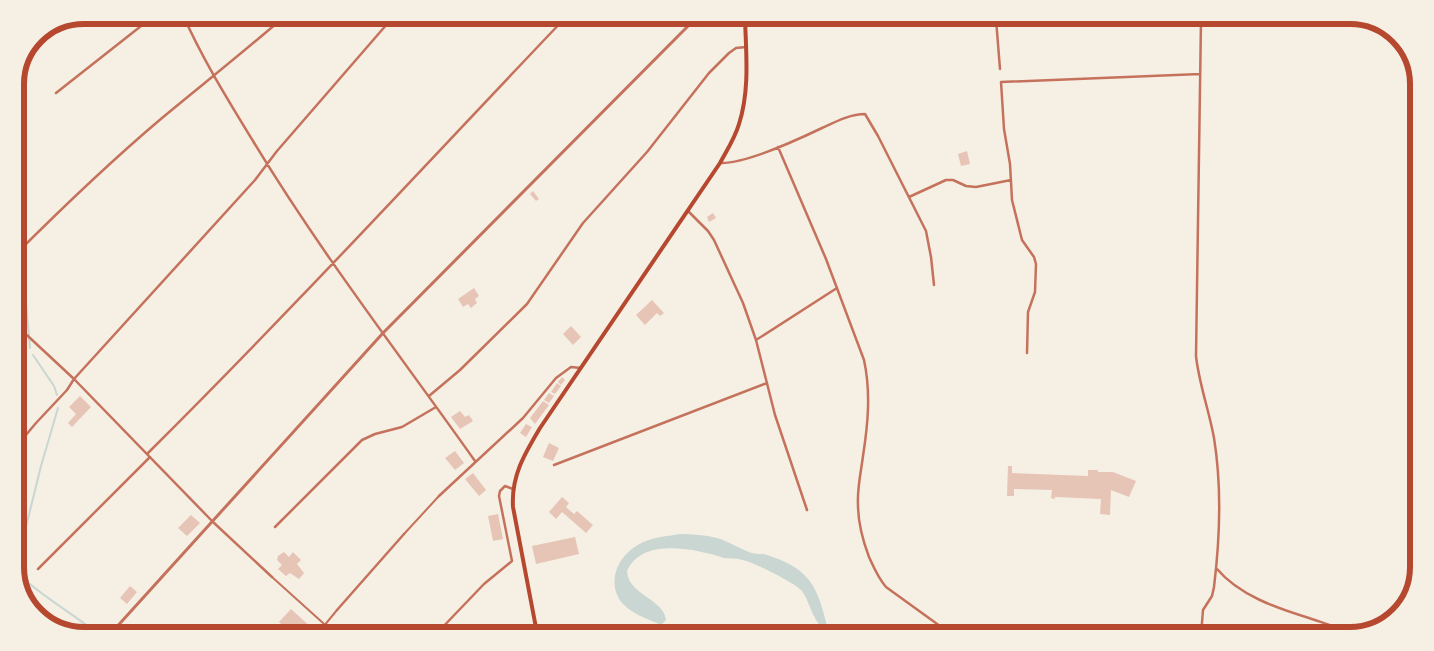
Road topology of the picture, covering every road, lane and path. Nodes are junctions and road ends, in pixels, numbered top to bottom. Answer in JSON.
{"nodes":[{"id":1,"x":144,"y":24,"type":"edge"},
{"id":2,"x":187,"y":24,"type":"edge"},
{"id":3,"x":275,"y":24,"type":"edge"},
{"id":4,"x":387,"y":24,"type":"edge"},
{"id":5,"x":559,"y":24,"type":"edge"},
{"id":6,"x":690,"y":24,"type":"edge"},
{"id":7,"x":745,"y":24,"type":"edge"},
{"id":8,"x":996,"y":24,"type":"edge"},
{"id":9,"x":1201,"y":24,"type":"edge"},
{"id":10,"x":746,"y":47,"type":"junction"},
{"id":11,"x":1000,"y":69,"type":"dead end"},
{"id":12,"x":1200,"y":74,"type":"junction"},
{"id":13,"x":213,"y":76,"type":"junction"},
{"id":14,"x":56,"y":93,"type":"dead end"},
{"id":15,"x":778,"y":147,"type":"junction"},
{"id":16,"x":720,"y":163,"type":"junction"},
{"id":17,"x":268,"y":166,"type":"junction"},
{"id":18,"x":1011,"y":180,"type":"junction"},
{"id":19,"x":909,"y":197,"type":"junction"},
{"id":20,"x":688,"y":211,"type":"junction"},
{"id":21,"x":24,"y":246,"type":"edge"},
{"id":22,"x":332,"y":264,"type":"junction"},
{"id":23,"x":934,"y":285,"type":"dead end"},
{"id":24,"x":837,"y":288,"type":"junction"},
{"id":25,"x":24,"y":332,"type":"edge"},
{"id":26,"x":383,"y":333,"type":"junction"},
{"id":27,"x":756,"y":340,"type":"junction"},
{"id":28,"x":1027,"y":353,"type":"dead end"},
{"id":29,"x":581,"y":368,"type":"junction"},
{"id":30,"x":74,"y":379,"type":"junction"},
{"id":31,"x":766,"y":383,"type":"junction"},
{"id":32,"x":429,"y":396,"type":"junction"},
{"id":33,"x":436,"y":407,"type":"junction"},
{"id":34,"x":24,"y":438,"type":"edge"},
{"id":35,"x":148,"y":455,"type":"junction"},
{"id":36,"x":475,"y":461,"type":"junction"},
{"id":37,"x":554,"y":465,"type":"dead end"},
{"id":38,"x":513,"y":489,"type":"junction"},
{"id":39,"x":439,"y":496,"type":"joint"},
{"id":40,"x":807,"y":510,"type":"dead end"},
{"id":41,"x":212,"y":522,"type":"junction"},
{"id":42,"x":274,"y":527,"type":"dead end"},
{"id":43,"x":404,"y":534,"type":"joint"},
{"id":44,"x":38,"y":569,"type":"dead end"},
{"id":45,"x":1217,"y":569,"type":"junction"},
{"id":46,"x":272,"y":577,"type":"joint"},
{"id":47,"x":337,"y":610,"type":"joint"},
{"id":48,"x":325,"y":625,"type":"joint"},
{"id":49,"x":117,"y":627,"type":"edge"},
{"id":50,"x":443,"y":627,"type":"edge"},
{"id":51,"x":536,"y":627,"type":"edge"},
{"id":52,"x":940,"y":627,"type":"edge"},
{"id":53,"x":1202,"y":627,"type":"edge"},
{"id":54,"x":1337,"y":627,"type":"edge"}],
"edges":[{"from":1,"to":14,"type":"street"},
{"from":2,"to":13,"type":"street"},
{"from":3,"to":13,"type":"street"},
{"from":4,"to":17,"type":"street"},
{"from":5,"to":22,"type":"street"},
{"from":6,"to":26,"type":"street"},
{"from":7,"to":10,"type":"main road"},
{"from":8,"to":11,"type":"street"},
{"from":9,"to":12,"type":"street"},
{"from":10,"to":16,"type":"main road"},
{"from":10,"to":32,"type":"street"},
{"from":12,"to":18,"type":"street"},
{"from":12,"to":45,"type":"street"},
{"from":13,"to":17,"type":"street"},
{"from":13,"to":21,"type":"street"},
{"from":15,"to":16,"type":"street"},
{"from":15,"to":19,"type":"street"},
{"from":15,"to":24,"type":"street"},
{"from":16,"to":20,"type":"main road"},
{"from":17,"to":22,"type":"street"},
{"from":17,"to":30,"type":"street"},
{"from":18,"to":19,"type":"street"},
{"from":18,"to":28,"type":"street"},
{"from":19,"to":23,"type":"street"},
{"from":20,"to":27,"type":"street"},
{"from":20,"to":29,"type":"main road"},
{"from":22,"to":26,"type":"street"},
{"from":22,"to":35,"type":"street"},
{"from":24,"to":27,"type":"street"},
{"from":24,"to":52,"type":"street"},
{"from":25,"to":30,"type":"street"},
{"from":26,"to":32,"type":"street"},
{"from":26,"to":41,"type":"street"},
{"from":27,"to":31,"type":"street"},
{"from":29,"to":36,"type":"street"},
{"from":29,"to":38,"type":"main road"},
{"from":30,"to":34,"type":"street"},
{"from":30,"to":35,"type":"street"},
{"from":31,"to":37,"type":"street"},
{"from":31,"to":40,"type":"street"},
{"from":32,"to":33,"type":"street"},
{"from":33,"to":36,"type":"street"},
{"from":33,"to":42,"type":"street"},
{"from":35,"to":41,"type":"street"},
{"from":35,"to":44,"type":"street"},
{"from":36,"to":39,"type":"street"},
{"from":38,"to":50,"type":"street"},
{"from":38,"to":51,"type":"main road"},
{"from":39,"to":43,"type":"street"},
{"from":41,"to":46,"type":"street"},
{"from":41,"to":49,"type":"street"},
{"from":43,"to":47,"type":"street"},
{"from":45,"to":53,"type":"street"},
{"from":45,"to":54,"type":"street"},
{"from":46,"to":48,"type":"street"},
{"from":47,"to":48,"type":"street"}]}
